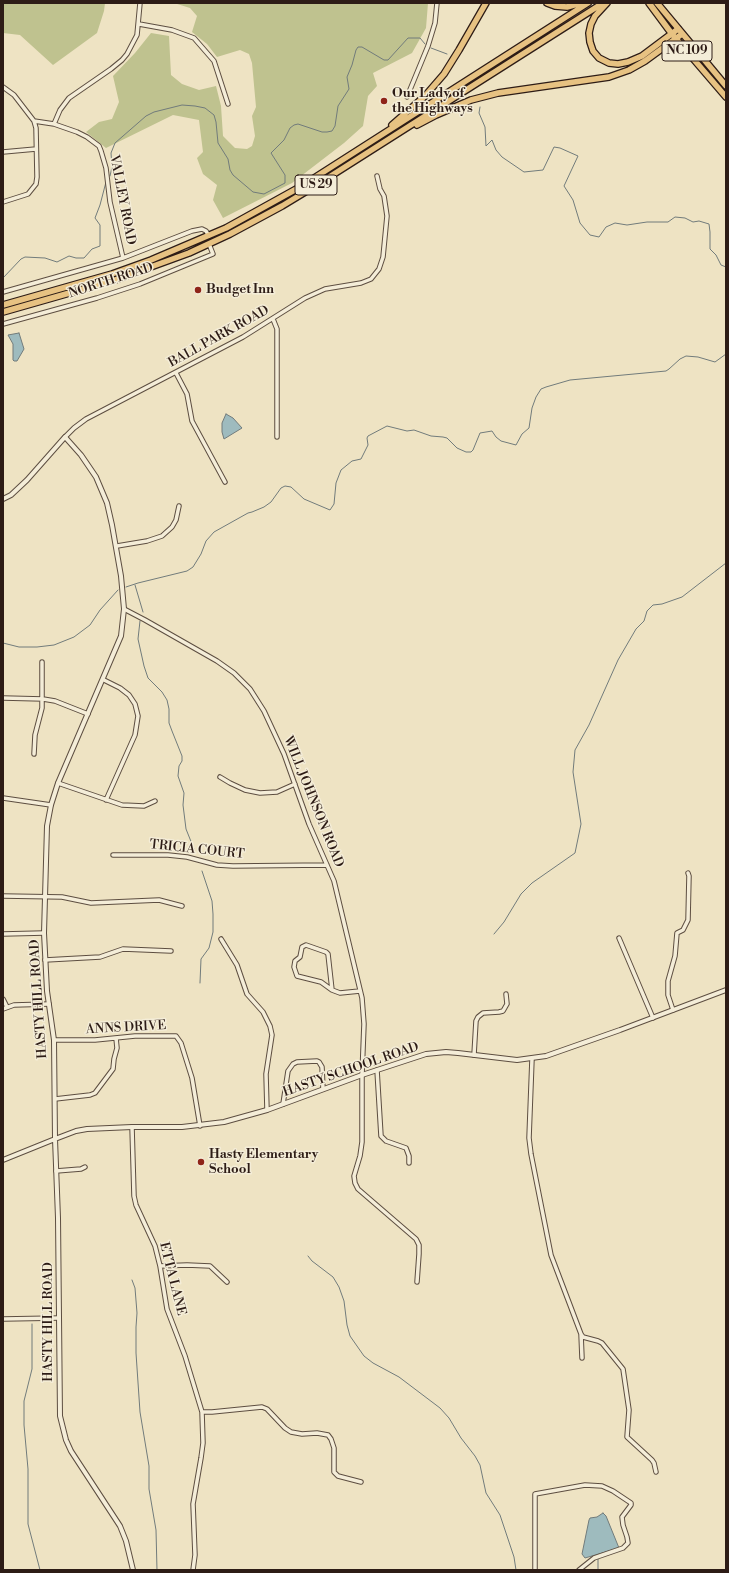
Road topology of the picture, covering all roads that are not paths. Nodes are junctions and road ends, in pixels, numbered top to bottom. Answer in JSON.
{"nodes":[{"id":1,"x":140,"y":3,"type":"edge"},
{"id":2,"x":437,"y":3,"type":"edge"},
{"id":3,"x":486,"y":3,"type":"edge"},
{"id":4,"x":547,"y":3,"type":"edge"},
{"id":5,"x":581,"y":3,"type":"edge"},
{"id":6,"x":588,"y":3,"type":"edge"},
{"id":7,"x":602,"y":3,"type":"edge"},
{"id":8,"x":607,"y":3,"type":"edge"},
{"id":9,"x":649,"y":3,"type":"edge"},
{"id":10,"x":657,"y":3,"type":"edge"},
{"id":11,"x":139,"y":24,"type":"junction"},
{"id":12,"x":680,"y":31,"type":"junction"},
{"id":13,"x":674,"y":36,"type":"junction"},
{"id":14,"x":726,"y":86,"type":"edge"},
{"id":15,"x":3,"y":87,"type":"edge"},
{"id":16,"x":407,"y":97,"type":"dead end"},
{"id":17,"x":726,"y":97,"type":"edge"},
{"id":18,"x":228,"y":104,"type":"dead end"},
{"id":19,"x":34,"y":120,"type":"junction"},
{"id":20,"x":54,"y":124,"type":"junction"},
{"id":21,"x":370,"y":142,"type":"junction"},
{"id":22,"x":383,"y":143,"type":"junction"},
{"id":23,"x":36,"y":148,"type":"junction"},
{"id":24,"x":3,"y":152,"type":"edge"},
{"id":25,"x":377,"y":176,"type":"dead end"},
{"id":26,"x":3,"y":202,"type":"edge"},
{"id":27,"x":208,"y":236,"type":"junction"},
{"id":28,"x":209,"y":244,"type":"junction"},
{"id":29,"x":123,"y":258,"type":"junction"},
{"id":30,"x":3,"y":292,"type":"edge"},
{"id":31,"x":3,"y":305,"type":"edge"},
{"id":32,"x":3,"y":312,"type":"edge"},
{"id":33,"x":273,"y":319,"type":"junction"},
{"id":34,"x":3,"y":324,"type":"edge"},
{"id":35,"x":176,"y":373,"type":"junction"},
{"id":36,"x":277,"y":437,"type":"dead end"},
{"id":37,"x":65,"y":438,"type":"junction"},
{"id":38,"x":225,"y":482,"type":"dead end"},
{"id":39,"x":3,"y":499,"type":"edge"},
{"id":40,"x":179,"y":506,"type":"dead end"},
{"id":41,"x":117,"y":546,"type":"junction"},
{"id":42,"x":124,"y":609,"type":"junction"},
{"id":43,"x":42,"y":662,"type":"dead end"},
{"id":44,"x":104,"y":680,"type":"junction"},
{"id":45,"x":3,"y":698,"type":"edge"},
{"id":46,"x":43,"y":699,"type":"junction"},
{"id":47,"x":88,"y":714,"type":"junction"},
{"id":48,"x":34,"y":754,"type":"dead end"},
{"id":49,"x":220,"y":776,"type":"dead end"},
{"id":50,"x":58,"y":783,"type":"junction"},
{"id":51,"x":295,"y":784,"type":"junction"},
{"id":52,"x":3,"y":798,"type":"edge"},
{"id":53,"x":106,"y":800,"type":"junction"},
{"id":54,"x":155,"y":801,"type":"dead end"},
{"id":55,"x":51,"y":805,"type":"junction"},
{"id":56,"x":113,"y":854,"type":"dead end"},
{"id":57,"x":327,"y":865,"type":"junction"},
{"id":58,"x":688,"y":873,"type":"dead end"},
{"id":59,"x":3,"y":896,"type":"edge"},
{"id":60,"x":45,"y":896,"type":"junction"},
{"id":61,"x":182,"y":906,"type":"dead end"},
{"id":62,"x":44,"y":933,"type":"junction"},
{"id":63,"x":3,"y":934,"type":"edge"},
{"id":64,"x":619,"y":938,"type":"dead end"},
{"id":65,"x":221,"y":939,"type":"dead end"},
{"id":66,"x":171,"y":951,"type":"dead end"},
{"id":67,"x":46,"y":960,"type":"junction"},
{"id":68,"x":332,"y":990,"type":"junction"},
{"id":69,"x":726,"y":990,"type":"edge"},
{"id":70,"x":360,"y":991,"type":"junction"},
{"id":71,"x":506,"y":994,"type":"dead end"},
{"id":72,"x":3,"y":999,"type":"edge"},
{"id":73,"x":48,"y":1004,"type":"junction"},
{"id":74,"x":5,"y":1008,"type":"edge"},
{"id":75,"x":673,"y":1010,"type":"junction"},
{"id":76,"x":653,"y":1018,"type":"junction"},
{"id":77,"x":116,"y":1038,"type":"junction"},
{"id":78,"x":54,"y":1040,"type":"junction"},
{"id":79,"x":474,"y":1055,"type":"junction"},
{"id":80,"x":532,"y":1059,"type":"junction"},
{"id":81,"x":377,"y":1070,"type":"junction"},
{"id":82,"x":362,"y":1075,"type":"junction"},
{"id":83,"x":323,"y":1089,"type":"junction"},
{"id":84,"x":55,"y":1099,"type":"junction"},
{"id":85,"x":283,"y":1104,"type":"junction"},
{"id":86,"x":267,"y":1110,"type":"junction"},
{"id":87,"x":200,"y":1126,"type":"junction"},
{"id":88,"x":132,"y":1127,"type":"junction"},
{"id":89,"x":55,"y":1139,"type":"junction"},
{"id":90,"x":3,"y":1160,"type":"edge"},
{"id":91,"x":409,"y":1163,"type":"dead end"},
{"id":92,"x":85,"y":1167,"type":"dead end"},
{"id":93,"x":56,"y":1171,"type":"junction"},
{"id":94,"x":160,"y":1266,"type":"junction"},
{"id":95,"x":227,"y":1282,"type":"dead end"},
{"id":96,"x":417,"y":1282,"type":"dead end"},
{"id":97,"x":3,"y":1318,"type":"edge"},
{"id":98,"x":59,"y":1318,"type":"junction"},
{"id":99,"x":581,"y":1334,"type":"junction"},
{"id":100,"x":582,"y":1358,"type":"dead end"},
{"id":101,"x":202,"y":1412,"type":"junction"},
{"id":102,"x":656,"y":1472,"type":"dead end"},
{"id":103,"x":361,"y":1482,"type":"dead end"},
{"id":104,"x":132,"y":1570,"type":"edge"},
{"id":105,"x":193,"y":1570,"type":"edge"},
{"id":106,"x":534,"y":1570,"type":"edge"},
{"id":107,"x":579,"y":1570,"type":"edge"}],
"edges":[{"from":1,"to":11,"type":"street"},
{"from":2,"to":16,"type":"street"},
{"from":3,"to":21,"type":"main road"},
{"from":4,"to":5,"type":"main road"},
{"from":6,"to":21,"type":"main road","number":"US 29"},
{"from":7,"to":22,"type":"main road","number":"US 29"},
{"from":8,"to":13,"type":"main road"},
{"from":9,"to":13,"type":"main road","number":"NC 109"},
{"from":10,"to":12,"type":"main road","number":"NC 109"},
{"from":11,"to":18,"type":"street"},
{"from":11,"to":20,"type":"street"},
{"from":12,"to":13,"type":"main road"},
{"from":12,"to":14,"type":"main road","number":"NC 109"},
{"from":13,"to":17,"type":"main road","number":"NC 109"},
{"from":13,"to":22,"type":"main road"},
{"from":15,"to":19,"type":"street"},
{"from":19,"to":20,"type":"street","name":"VALLEY ROAD"},
{"from":19,"to":23,"type":"street"},
{"from":20,"to":29,"type":"street","name":"VALLEY ROAD"},
{"from":21,"to":27,"type":"main road","number":"US 29"},
{"from":22,"to":28,"type":"main road","number":"US 29"},
{"from":23,"to":24,"type":"street"},
{"from":23,"to":26,"type":"street"},
{"from":25,"to":33,"type":"street","name":"BALL PARK ROAD"},
{"from":27,"to":29,"type":"street","name":"VALLEY ROAD"},
{"from":27,"to":31,"type":"main road","number":"US 29"},
{"from":28,"to":32,"type":"main road","number":"US 29"},
{"from":28,"to":34,"type":"street","name":"NORTH ROAD"},
{"from":29,"to":30,"type":"street"},
{"from":33,"to":35,"type":"street","name":"BALL PARK ROAD"},
{"from":33,"to":36,"type":"street"},
{"from":35,"to":37,"type":"street","name":"BALL PARK ROAD"},
{"from":35,"to":38,"type":"street"},
{"from":37,"to":39,"type":"street","name":"BALL PARK ROAD"},
{"from":37,"to":41,"type":"street","name":"HASTY HILL ROAD"},
{"from":40,"to":41,"type":"street"},
{"from":41,"to":42,"type":"street","name":"HASTY HILL ROAD"},
{"from":42,"to":44,"type":"street","name":"HASTY HILL ROAD"},
{"from":42,"to":51,"type":"street","name":"WILL JOHNSON ROAD"},
{"from":43,"to":46,"type":"street"},
{"from":44,"to":47,"type":"street","name":"HASTY HILL ROAD"},
{"from":44,"to":53,"type":"street"},
{"from":45,"to":46,"type":"street"},
{"from":46,"to":47,"type":"street"},
{"from":46,"to":48,"type":"street"},
{"from":47,"to":50,"type":"street","name":"HASTY HILL ROAD"},
{"from":49,"to":51,"type":"street"},
{"from":50,"to":53,"type":"street"},
{"from":50,"to":55,"type":"street","name":"HASTY HILL ROAD"},
{"from":51,"to":57,"type":"street","name":"WILL JOHNSON ROAD"},
{"from":52,"to":55,"type":"street"},
{"from":53,"to":54,"type":"street"},
{"from":55,"to":60,"type":"street","name":"HASTY HILL ROAD"},
{"from":56,"to":57,"type":"street","name":"TRICIA COURT"},
{"from":57,"to":70,"type":"street","name":"WILL JOHNSON ROAD"},
{"from":58,"to":75,"type":"street"},
{"from":59,"to":60,"type":"street"},
{"from":60,"to":61,"type":"street"},
{"from":60,"to":62,"type":"street","name":"HASTY HILL ROAD"},
{"from":62,"to":63,"type":"street"},
{"from":62,"to":67,"type":"street","name":"HASTY HILL ROAD"},
{"from":64,"to":76,"type":"street"},
{"from":65,"to":86,"type":"street"},
{"from":66,"to":67,"type":"street"},
{"from":67,"to":73,"type":"street","name":"HASTY HILL ROAD"},
{"from":68,"to":68,"type":"street"},
{"from":68,"to":70,"type":"street"},
{"from":69,"to":75,"type":"street","name":"HASTY SCHOOL ROAD"},
{"from":70,"to":82,"type":"street","name":"WILL JOHNSON ROAD"},
{"from":71,"to":79,"type":"street"},
{"from":72,"to":74,"type":"street"},
{"from":73,"to":74,"type":"street"},
{"from":73,"to":78,"type":"street","name":"HASTY HILL ROAD"},
{"from":75,"to":76,"type":"street","name":"HASTY SCHOOL ROAD"},
{"from":76,"to":80,"type":"street","name":"HASTY SCHOOL ROAD"},
{"from":77,"to":78,"type":"street","name":"ANNS DRIVE"},
{"from":77,"to":84,"type":"street"},
{"from":77,"to":87,"type":"street","name":"ANNS DRIVE"},
{"from":78,"to":84,"type":"street","name":"HASTY HILL ROAD"},
{"from":79,"to":80,"type":"street","name":"HASTY SCHOOL ROAD"},
{"from":79,"to":81,"type":"street","name":"HASTY SCHOOL ROAD"},
{"from":80,"to":99,"type":"street"},
{"from":81,"to":82,"type":"street","name":"HASTY SCHOOL ROAD"},
{"from":81,"to":91,"type":"street"},
{"from":82,"to":83,"type":"street","name":"HASTY SCHOOL ROAD"},
{"from":82,"to":96,"type":"street","name":"WILL JOHNSON ROAD"},
{"from":83,"to":85,"type":"street","name":"HASTY SCHOOL ROAD"},
{"from":83,"to":85,"type":"street"},
{"from":84,"to":89,"type":"street","name":"HASTY HILL ROAD"},
{"from":85,"to":86,"type":"street","name":"HASTY SCHOOL ROAD"},
{"from":86,"to":87,"type":"street","name":"HASTY SCHOOL ROAD"},
{"from":87,"to":88,"type":"street","name":"HASTY SCHOOL ROAD"},
{"from":88,"to":89,"type":"street","name":"HASTY SCHOOL ROAD"},
{"from":88,"to":94,"type":"street","name":"ETTA LANE"},
{"from":89,"to":90,"type":"street","name":"HASTY SCHOOL ROAD"},
{"from":89,"to":93,"type":"street","name":"HASTY HILL ROAD"},
{"from":92,"to":93,"type":"street"},
{"from":93,"to":98,"type":"street","name":"HASTY HILL ROAD"},
{"from":94,"to":95,"type":"street"},
{"from":94,"to":101,"type":"street","name":"ETTA LANE"},
{"from":97,"to":98,"type":"street"},
{"from":98,"to":104,"type":"street","name":"HASTY HILL ROAD"},
{"from":99,"to":100,"type":"street"},
{"from":99,"to":102,"type":"street"},
{"from":101,"to":103,"type":"street"},
{"from":101,"to":105,"type":"street","name":"ETTA LANE"},
{"from":106,"to":107,"type":"street"}]}
